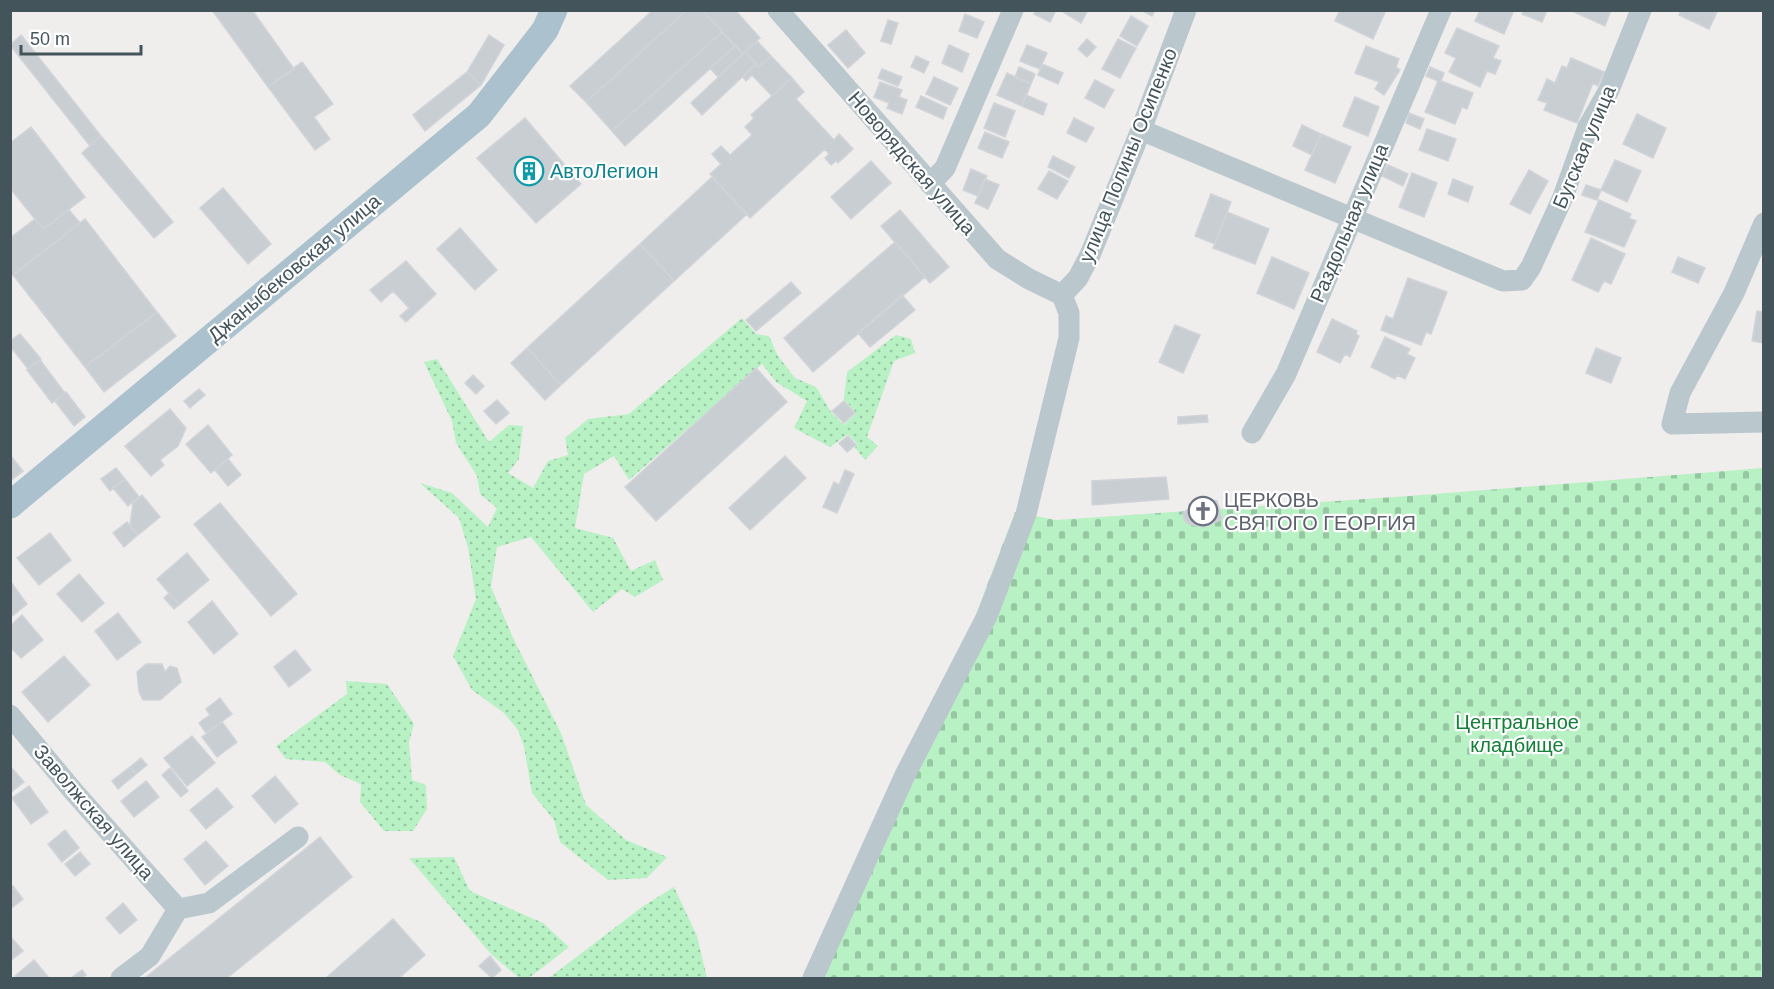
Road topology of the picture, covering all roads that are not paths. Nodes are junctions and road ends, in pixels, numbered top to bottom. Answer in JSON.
{"nodes":[{"id":1,"x":554,"y":10,"type":"edge"},
{"id":2,"x":777,"y":10,"type":"edge"},
{"id":3,"x":1013,"y":10,"type":"edge"},
{"id":4,"x":1186,"y":10,"type":"edge"},
{"id":5,"x":1441,"y":10,"type":"edge"},
{"id":6,"x":1641,"y":10,"type":"edge"},
{"id":7,"x":796,"y":19,"type":"edge"},
{"id":8,"x":1141,"y":130,"type":"junction"},
{"id":9,"x":930,"y":184,"type":"junction"},
{"id":10,"x":1351,"y":217,"type":"junction"},
{"id":11,"x":1764,"y":223,"type":"edge"},
{"id":12,"x":1062,"y":295,"type":"junction"},
{"id":13,"x":1764,"y":422,"type":"edge"},
{"id":14,"x":1252,"y":433,"type":"dead end"},
{"id":15,"x":10,"y":505,"type":"edge"},
{"id":16,"x":10,"y":715,"type":"edge"},
{"id":17,"x":298,"y":837,"type":"dead end"},
{"id":18,"x":178,"y":909,"type":"junction"},
{"id":19,"x":121,"y":978,"type":"edge"},
{"id":20,"x":813,"y":978,"type":"edge"}],
"edges":[{"from":1,"to":15,"type":"main road","name":"Джаныбековская улица"},
{"from":2,"to":7,"type":"street","name":"Новорядская улица"},
{"from":3,"to":9,"type":"street"},
{"from":4,"to":8,"type":"street","name":"улица Полины Осипенко"},
{"from":5,"to":10,"type":"street","name":"Раздольная улица"},
{"from":6,"to":10,"type":"street","name":"Бугская улица"},
{"from":7,"to":9,"type":"street","name":"Новорядская улица"},
{"from":8,"to":10,"type":"street"},
{"from":8,"to":12,"type":"street","name":"улица Полины Осипенко"},
{"from":9,"to":12,"type":"street","name":"Новорядская улица"},
{"from":10,"to":14,"type":"street","name":"Раздольная улица"},
{"from":11,"to":13,"type":"street"},
{"from":12,"to":20,"type":"street"},
{"from":16,"to":18,"type":"street","name":"Заволжская улица"},
{"from":17,"to":18,"type":"street"},
{"from":18,"to":19,"type":"street"}]}
